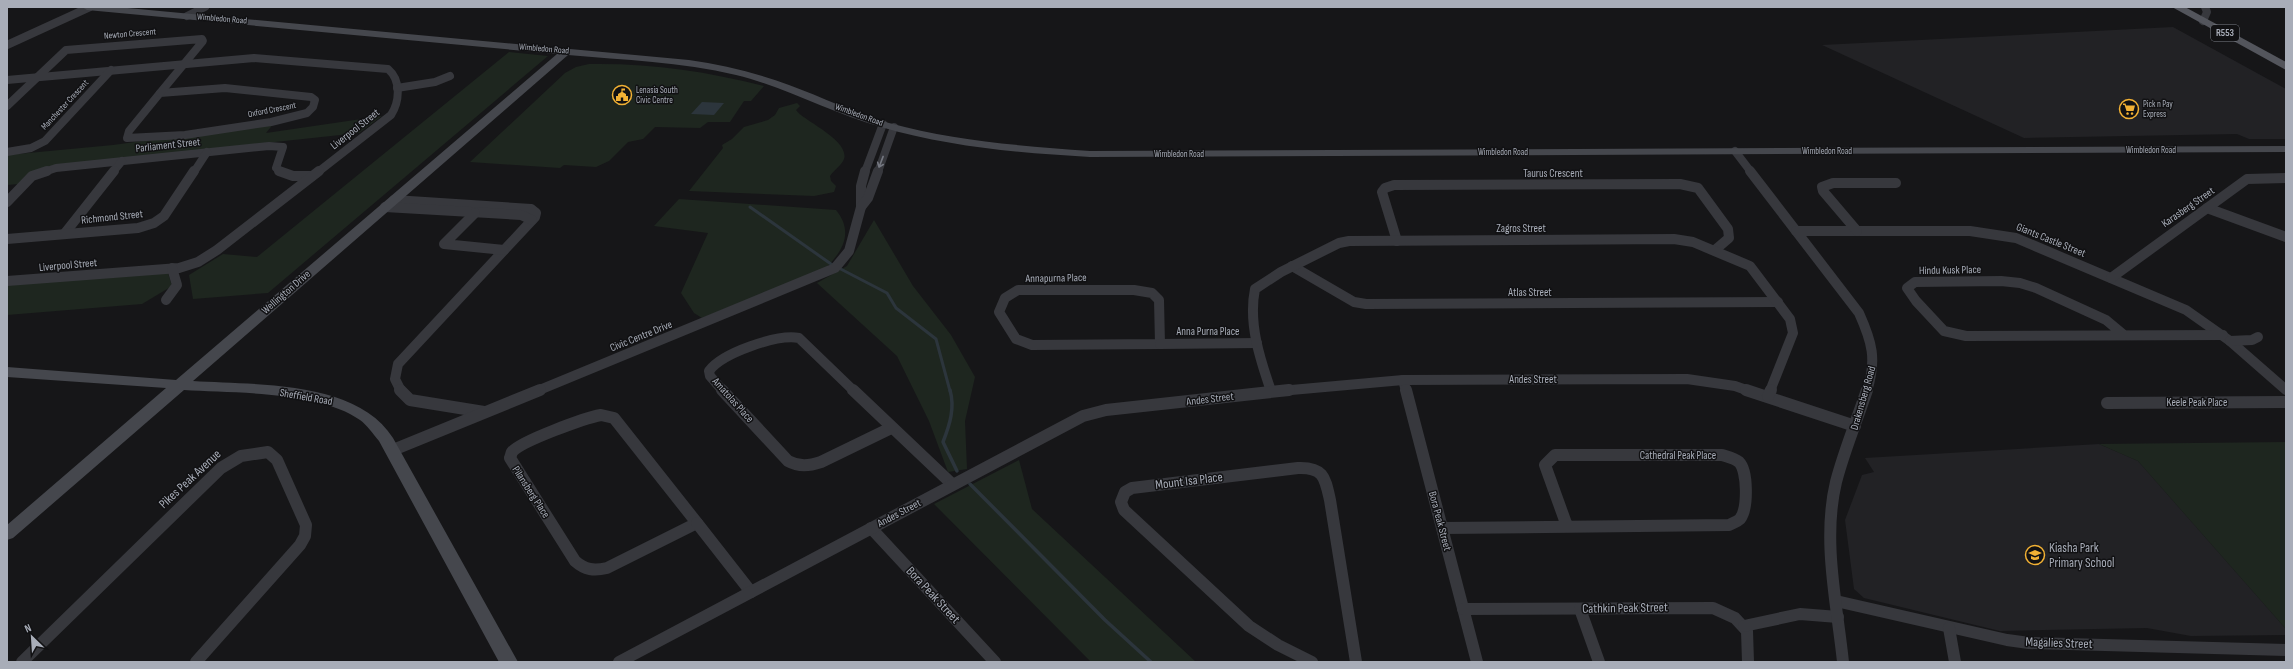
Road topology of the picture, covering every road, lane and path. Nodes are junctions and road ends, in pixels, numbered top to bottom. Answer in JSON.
{"nodes":[{"id":1,"x":89,"y":7,"type":"edge"},
{"id":2,"x":206,"y":7,"type":"edge"},
{"id":3,"x":2178,"y":7,"type":"edge"},
{"id":4,"x":2205,"y":7,"type":"edge"},
{"id":5,"x":187,"y":16,"type":"junction"},
{"id":6,"x":2203,"y":21,"type":"junction"},
{"id":7,"x":7,"y":45,"type":"edge"},
{"id":8,"x":566,"y":51,"type":"junction"},
{"id":9,"x":600,"y":54,"type":"junction"},
{"id":10,"x":184,"y":64,"type":"junction"},
{"id":11,"x":2286,"y":66,"type":"edge"},
{"id":12,"x":111,"y":70,"type":"junction"},
{"id":13,"x":543,"y":70,"type":"junction"},
{"id":14,"x":450,"y":76,"type":"dead end"},
{"id":15,"x":36,"y":77,"type":"junction"},
{"id":16,"x":7,"y":80,"type":"edge"},
{"id":17,"x":397,"y":88,"type":"junction"},
{"id":18,"x":160,"y":93,"type":"junction"},
{"id":19,"x":7,"y":106,"type":"edge"},
{"id":20,"x":883,"y":124,"type":"junction"},
{"id":21,"x":894,"y":127,"type":"junction"},
{"id":22,"x":2286,"y":149,"type":"edge"},
{"id":23,"x":1735,"y":151,"type":"junction"},
{"id":24,"x":7,"y":152,"type":"edge"},
{"id":25,"x":207,"y":152,"type":"junction"},
{"id":26,"x":122,"y":161,"type":"junction"},
{"id":27,"x":312,"y":176,"type":"junction"},
{"id":28,"x":2286,"y":178,"type":"edge"},
{"id":29,"x":1896,"y":183,"type":"dead end"},
{"id":30,"x":7,"y":202,"type":"edge"},
{"id":31,"x":390,"y":204,"type":"junction"},
{"id":32,"x":861,"y":207,"type":"junction"},
{"id":33,"x":2207,"y":208,"type":"junction"},
{"id":34,"x":472,"y":210,"type":"junction"},
{"id":35,"x":1796,"y":231,"type":"junction"},
{"id":36,"x":1857,"y":231,"type":"junction"},
{"id":37,"x":65,"y":233,"type":"junction"},
{"id":38,"x":2286,"y":237,"type":"edge"},
{"id":39,"x":7,"y":238,"type":"edge"},
{"id":40,"x":1397,"y":241,"type":"junction"},
{"id":41,"x":504,"y":250,"type":"junction"},
{"id":42,"x":1715,"y":250,"type":"junction"},
{"id":43,"x":1292,"y":266,"type":"junction"},
{"id":44,"x":172,"y":268,"type":"junction"},
{"id":45,"x":2111,"y":278,"type":"junction"},
{"id":46,"x":7,"y":281,"type":"edge"},
{"id":47,"x":166,"y":300,"type":"dead end"},
{"id":48,"x":1778,"y":302,"type":"junction"},
{"id":49,"x":2124,"y":335,"type":"junction"},
{"id":50,"x":2258,"y":337,"type":"dead end"},
{"id":51,"x":2227,"y":338,"type":"junction"},
{"id":52,"x":1257,"y":343,"type":"junction"},
{"id":53,"x":1160,"y":344,"type":"junction"},
{"id":54,"x":7,"y":372,"type":"edge"},
{"id":55,"x":1403,"y":380,"type":"junction"},
{"id":56,"x":180,"y":385,"type":"junction"},
{"id":57,"x":2286,"y":390,"type":"edge"},
{"id":58,"x":1271,"y":392,"type":"junction"},
{"id":59,"x":1768,"y":396,"type":"junction"},
{"id":60,"x":2286,"y":402,"type":"edge"},
{"id":61,"x":2107,"y":403,"type":"dead end"},
{"id":62,"x":484,"y":412,"type":"junction"},
{"id":63,"x":1855,"y":426,"type":"junction"},
{"id":64,"x":891,"y":428,"type":"junction"},
{"id":65,"x":392,"y":450,"type":"junction"},
{"id":66,"x":952,"y":484,"type":"junction"},
{"id":67,"x":698,"y":523,"type":"junction"},
{"id":68,"x":1567,"y":526,"type":"junction"},
{"id":69,"x":871,"y":528,"type":"junction"},
{"id":70,"x":1443,"y":528,"type":"junction"},
{"id":71,"x":7,"y":534,"type":"edge"},
{"id":72,"x":751,"y":592,"type":"junction"},
{"id":73,"x":1836,"y":601,"type":"junction"},
{"id":74,"x":1580,"y":608,"type":"junction"},
{"id":75,"x":1463,"y":609,"type":"junction"},
{"id":76,"x":1838,"y":617,"type":"junction"},
{"id":77,"x":1744,"y":626,"type":"junction"},
{"id":78,"x":1949,"y":628,"type":"junction"},
{"id":79,"x":2286,"y":650,"type":"edge"},
{"id":80,"x":22,"y":662,"type":"edge"},
{"id":81,"x":196,"y":662,"type":"edge"},
{"id":82,"x":509,"y":662,"type":"edge"},
{"id":83,"x":619,"y":662,"type":"edge"},
{"id":84,"x":995,"y":662,"type":"edge"},
{"id":85,"x":1312,"y":662,"type":"edge"},
{"id":86,"x":1356,"y":662,"type":"edge"},
{"id":87,"x":1477,"y":662,"type":"edge"},
{"id":88,"x":1599,"y":662,"type":"edge"},
{"id":89,"x":1748,"y":662,"type":"edge"},
{"id":90,"x":1843,"y":662,"type":"edge"},
{"id":91,"x":1955,"y":662,"type":"edge"}],
"edges":[{"from":1,"to":5,"type":"street","name":"Wimbledon Road"},
{"from":1,"to":7,"type":"street"},
{"from":2,"to":5,"type":"street"},
{"from":3,"to":6,"type":"main road","number":"R553"},
{"from":4,"to":6,"type":"street"},
{"from":5,"to":8,"type":"street","name":"Wimbledon Road"},
{"from":6,"to":11,"type":"main road","number":"R553"},
{"from":8,"to":9,"type":"street","name":"Wimbledon Road"},
{"from":8,"to":13,"type":"street","name":"Wellington Drive"},
{"from":9,"to":13,"type":"street"},
{"from":9,"to":20,"type":"street","name":"Wimbledon Road"},
{"from":10,"to":12,"type":"street","name":"Liverpool Street"},
{"from":10,"to":15,"type":"street","name":"Newton Crescent"},
{"from":10,"to":17,"type":"street","name":"Liverpool Street"},
{"from":10,"to":18,"type":"street","name":"Oxford Crescent"},
{"from":12,"to":15,"type":"street","name":"Liverpool Street"},
{"from":12,"to":24,"type":"street","name":"Manchester Crescent"},
{"from":13,"to":31,"type":"street","name":"Wellington Drive"},
{"from":14,"to":17,"type":"street"},
{"from":15,"to":16,"type":"street","name":"Liverpool Street"},
{"from":15,"to":19,"type":"street"},
{"from":17,"to":27,"type":"street","name":"Liverpool Street"},
{"from":18,"to":18,"type":"street","name":"Oxford Crescent"},
{"from":20,"to":21,"type":"street","name":"Wimbledon Road"},
{"from":20,"to":32,"type":"street","name":"Civic Centre Drive"},
{"from":21,"to":23,"type":"street","name":"Wimbledon Road"},
{"from":21,"to":32,"type":"street","name":"Civic Centre Drive","one_way":true},
{"from":22,"to":23,"type":"street","name":"Wimbledon Road"},
{"from":23,"to":35,"type":"street","name":"Drakensberg Road"},
{"from":25,"to":26,"type":"street","name":"Parliament Street"},
{"from":25,"to":27,"type":"street","name":"Parliament Street"},
{"from":25,"to":37,"type":"street","name":"Richmond Street"},
{"from":26,"to":30,"type":"street","name":"Parliament Street"},
{"from":26,"to":37,"type":"street"},
{"from":27,"to":44,"type":"street","name":"Liverpool Street"},
{"from":28,"to":33,"type":"street","name":"Karasberg Street"},
{"from":29,"to":36,"type":"street"},
{"from":31,"to":34,"type":"street"},
{"from":31,"to":56,"type":"street","name":"Wellington Drive"},
{"from":32,"to":62,"type":"street","name":"Civic Centre Drive"},
{"from":33,"to":38,"type":"street"},
{"from":33,"to":45,"type":"street","name":"Karasberg Street"},
{"from":34,"to":41,"type":"street"},
{"from":34,"to":41,"type":"street"},
{"from":35,"to":36,"type":"street","name":"Giants Castle Street"},
{"from":35,"to":63,"type":"street","name":"Drakensberg Road"},
{"from":36,"to":45,"type":"street","name":"Giants Castle Street"},
{"from":37,"to":39,"type":"street","name":"Richmond Street"},
{"from":40,"to":42,"type":"street","name":"Zagros Street"},
{"from":40,"to":42,"type":"street","name":"Taurus Crescent"},
{"from":40,"to":43,"type":"street","name":"Zagros Street"},
{"from":41,"to":62,"type":"street"},
{"from":42,"to":48,"type":"street","name":"Zagros Street"},
{"from":43,"to":48,"type":"street","name":"Atlas Street"},
{"from":43,"to":52,"type":"street","name":"Zagros Street"},
{"from":44,"to":46,"type":"street","name":"Liverpool Street"},
{"from":44,"to":47,"type":"street"},
{"from":45,"to":51,"type":"street","name":"Giants Castle Street"},
{"from":48,"to":59,"type":"street","name":"Zagros Street"},
{"from":49,"to":49,"type":"street","name":"Hindu Kusk Place"},
{"from":49,"to":51,"type":"street","name":"Hindu Kusk Place"},
{"from":50,"to":51,"type":"street"},
{"from":51,"to":57,"type":"street","name":"Giants Castle Street"},
{"from":52,"to":53,"type":"street","name":"Anna Purna Place"},
{"from":52,"to":58,"type":"street","name":"Zagros Street"},
{"from":53,"to":53,"type":"street","name":"Annapurna Place"},
{"from":54,"to":56,"type":"street","name":"Sheffield Road"},
{"from":55,"to":58,"type":"street","name":"Andes Street"},
{"from":55,"to":59,"type":"street","name":"Andes Street"},
{"from":55,"to":70,"type":"street","name":"Bora Peak Street"},
{"from":56,"to":65,"type":"street","name":"Sheffield Road"},
{"from":56,"to":71,"type":"street","name":"Wellington Drive"},
{"from":58,"to":66,"type":"street","name":"Andes Street"},
{"from":59,"to":63,"type":"street","name":"Andes Street"},
{"from":60,"to":61,"type":"street","name":"Keele Peak Place"},
{"from":62,"to":65,"type":"street","name":"Civic Centre Drive"},
{"from":63,"to":73,"type":"street","name":"Drakensberg Road"},
{"from":64,"to":64,"type":"street","name":"Amatolas Place"},
{"from":64,"to":66,"type":"street","name":"Amatolas Place"},
{"from":65,"to":82,"type":"street","name":"Sheffield Road"},
{"from":66,"to":69,"type":"street","name":"Andes Street"},
{"from":67,"to":67,"type":"street","name":"Pilansberg Place"},
{"from":67,"to":72,"type":"street","name":"Pilansberg Place"},
{"from":68,"to":68,"type":"street","name":"Cathedral Peak Place"},
{"from":68,"to":70,"type":"street","name":"Cathedral Peak Place"},
{"from":69,"to":72,"type":"street","name":"Andes Street"},
{"from":69,"to":84,"type":"street","name":"Bora Peak Street"},
{"from":70,"to":75,"type":"street","name":"Bora Peak Street"},
{"from":72,"to":83,"type":"street","name":"Andes Street"},
{"from":73,"to":76,"type":"street","name":"Drakensberg Road"},
{"from":73,"to":78,"type":"street","name":"Magalies Street"},
{"from":74,"to":75,"type":"street","name":"Cathkin Peak Street"},
{"from":74,"to":77,"type":"street","name":"Cathkin Peak Street"},
{"from":74,"to":88,"type":"street"},
{"from":75,"to":87,"type":"street","name":"Bora Peak Street"},
{"from":76,"to":77,"type":"street"},
{"from":76,"to":90,"type":"street","name":"Drakensberg Road"},
{"from":77,"to":89,"type":"street"},
{"from":78,"to":79,"type":"street","name":"Magalies Street"},
{"from":78,"to":91,"type":"street"},
{"from":80,"to":81,"type":"street","name":"Pikes Peak Avenue"},
{"from":85,"to":86,"type":"street","name":"Mount Isa Place"}]}
